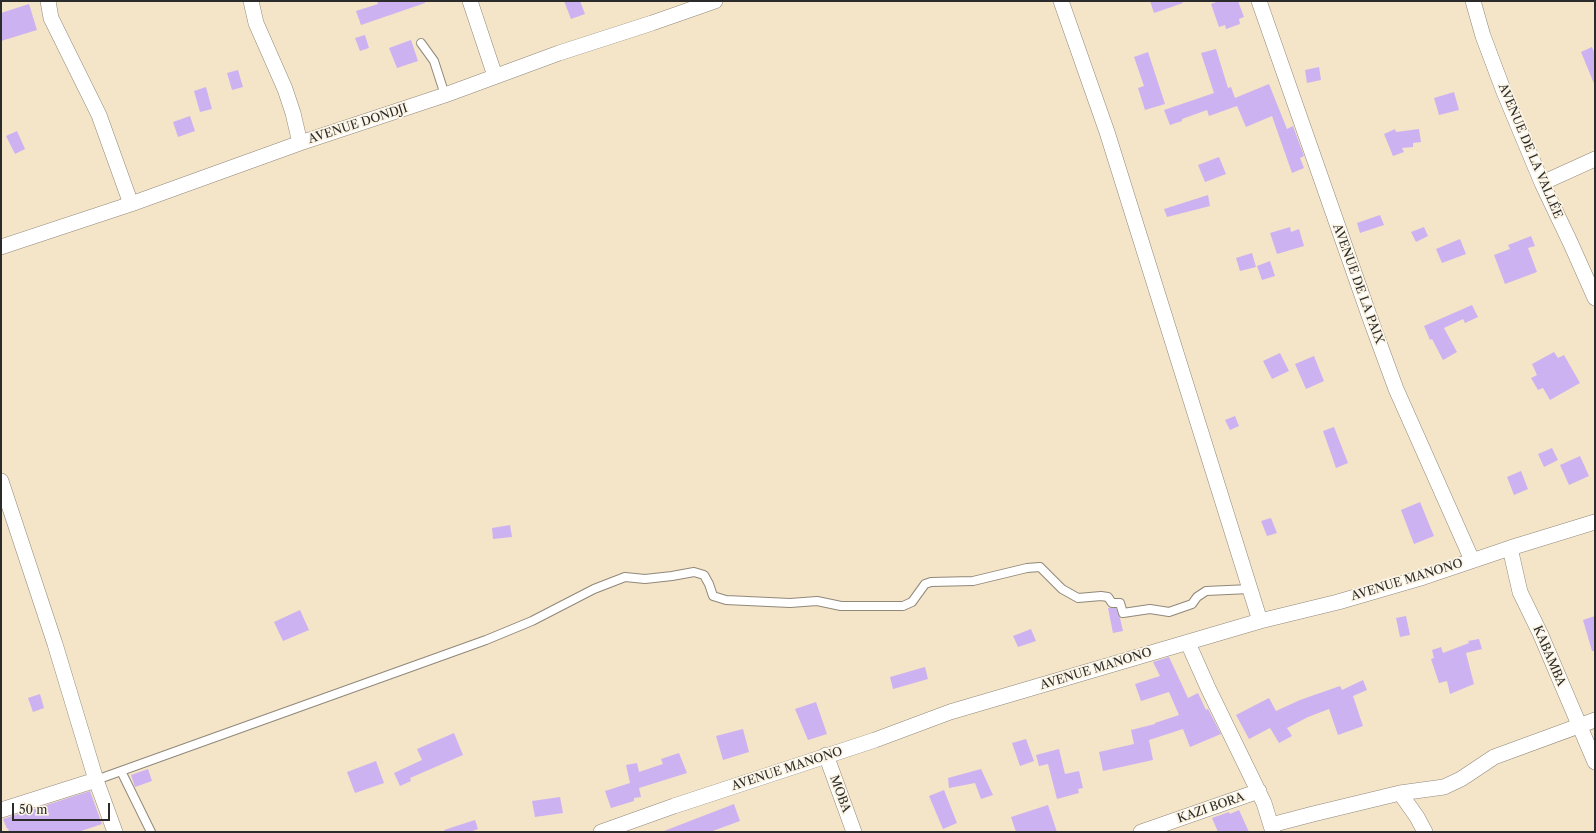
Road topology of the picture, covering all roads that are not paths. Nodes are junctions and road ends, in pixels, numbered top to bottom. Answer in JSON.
{"nodes":[{"id":1,"x":48,"y":1,"type":"edge"},
{"id":2,"x":251,"y":1,"type":"edge"},
{"id":3,"x":470,"y":1,"type":"edge"},
{"id":4,"x":715,"y":1,"type":"edge"},
{"id":5,"x":1061,"y":1,"type":"edge"},
{"id":6,"x":1259,"y":1,"type":"edge"},
{"id":7,"x":1473,"y":1,"type":"edge"},
{"id":8,"x":699,"y":3,"type":"edge"},
{"id":9,"x":421,"y":43,"type":"dead end"},
{"id":10,"x":495,"y":76,"type":"junction"},
{"id":11,"x":445,"y":95,"type":"junction"},
{"id":12,"x":300,"y":143,"type":"junction"},
{"id":13,"x":1595,"y":159,"type":"edge"},
{"id":14,"x":1542,"y":183,"type":"junction"},
{"id":15,"x":131,"y":204,"type":"junction"},
{"id":16,"x":1,"y":247,"type":"edge"},
{"id":17,"x":1595,"y":298,"type":"edge"},
{"id":18,"x":1,"y":482,"type":"edge"},
{"id":19,"x":1595,"y":522,"type":"edge"},
{"id":20,"x":1510,"y":548,"type":"junction"},
{"id":21,"x":1472,"y":560,"type":"junction"},
{"id":22,"x":1250,"y":590,"type":"junction"},
{"id":23,"x":1260,"y":621,"type":"junction"},
{"id":24,"x":1188,"y":643,"type":"junction"},
{"id":25,"x":1595,"y":720,"type":"edge"},
{"id":26,"x":1579,"y":726,"type":"junction"},
{"id":27,"x":826,"y":755,"type":"junction"},
{"id":28,"x":1595,"y":762,"type":"edge"},
{"id":29,"x":122,"y":771,"type":"junction"},
{"id":30,"x":96,"y":780,"type":"junction"},
{"id":31,"x":1258,"y":791,"type":"junction"},
{"id":32,"x":1400,"y":793,"type":"junction"},
{"id":33,"x":1,"y":810,"type":"edge"},
{"id":34,"x":1272,"y":829,"type":"edge"},
{"id":35,"x":115,"y":832,"type":"edge"},
{"id":36,"x":151,"y":832,"type":"edge"},
{"id":37,"x":601,"y":832,"type":"edge"},
{"id":38,"x":854,"y":832,"type":"edge"},
{"id":39,"x":1141,"y":832,"type":"edge"},
{"id":40,"x":1425,"y":832,"type":"edge"}],
"edges":[{"from":1,"to":15,"type":"street"},
{"from":2,"to":12,"type":"street"},
{"from":3,"to":10,"type":"street"},
{"from":4,"to":8,"type":"street","name":"AVENUE DONDJI"},
{"from":5,"to":22,"type":"street"},
{"from":6,"to":21,"type":"street","name":"AVENUE DE LA PAIX"},
{"from":7,"to":14,"type":"street","name":"AVENUE DE LA VALLÉE"},
{"from":8,"to":10,"type":"street","name":"AVENUE DONDJI"},
{"from":9,"to":11,"type":"lane"},
{"from":10,"to":11,"type":"street","name":"AVENUE DONDJI"},
{"from":11,"to":12,"type":"street","name":"AVENUE DONDJI"},
{"from":12,"to":15,"type":"street","name":"AVENUE DONDJI"},
{"from":13,"to":14,"type":"street"},
{"from":14,"to":17,"type":"street","name":"AVENUE DE LA VALLÉE"},
{"from":15,"to":16,"type":"street","name":"AVENUE DONDJI"},
{"from":18,"to":30,"type":"street"},
{"from":19,"to":20,"type":"street","name":"AVENUE MANONO"},
{"from":20,"to":21,"type":"street","name":"AVENUE MANONO"},
{"from":20,"to":26,"type":"street","name":"KABAMBA"},
{"from":21,"to":23,"type":"street","name":"AVENUE MANONO"},
{"from":22,"to":23,"type":"street"},
{"from":22,"to":29,"type":"lane"},
{"from":23,"to":24,"type":"street","name":"AVENUE MANONO"},
{"from":24,"to":27,"type":"street","name":"AVENUE MANONO"},
{"from":24,"to":31,"type":"street"},
{"from":25,"to":26,"type":"street"},
{"from":26,"to":28,"type":"street","name":"KABAMBA"},
{"from":26,"to":32,"type":"street"},
{"from":27,"to":37,"type":"street","name":"AVENUE MANONO"},
{"from":27,"to":38,"type":"street","name":"MOBA"},
{"from":29,"to":30,"type":"lane"},
{"from":29,"to":36,"type":"lane"},
{"from":30,"to":33,"type":"street"},
{"from":30,"to":35,"type":"street"},
{"from":31,"to":34,"type":"street"},
{"from":31,"to":39,"type":"street","name":"KAZI BORA"},
{"from":32,"to":34,"type":"street"},
{"from":32,"to":40,"type":"street"}]}
